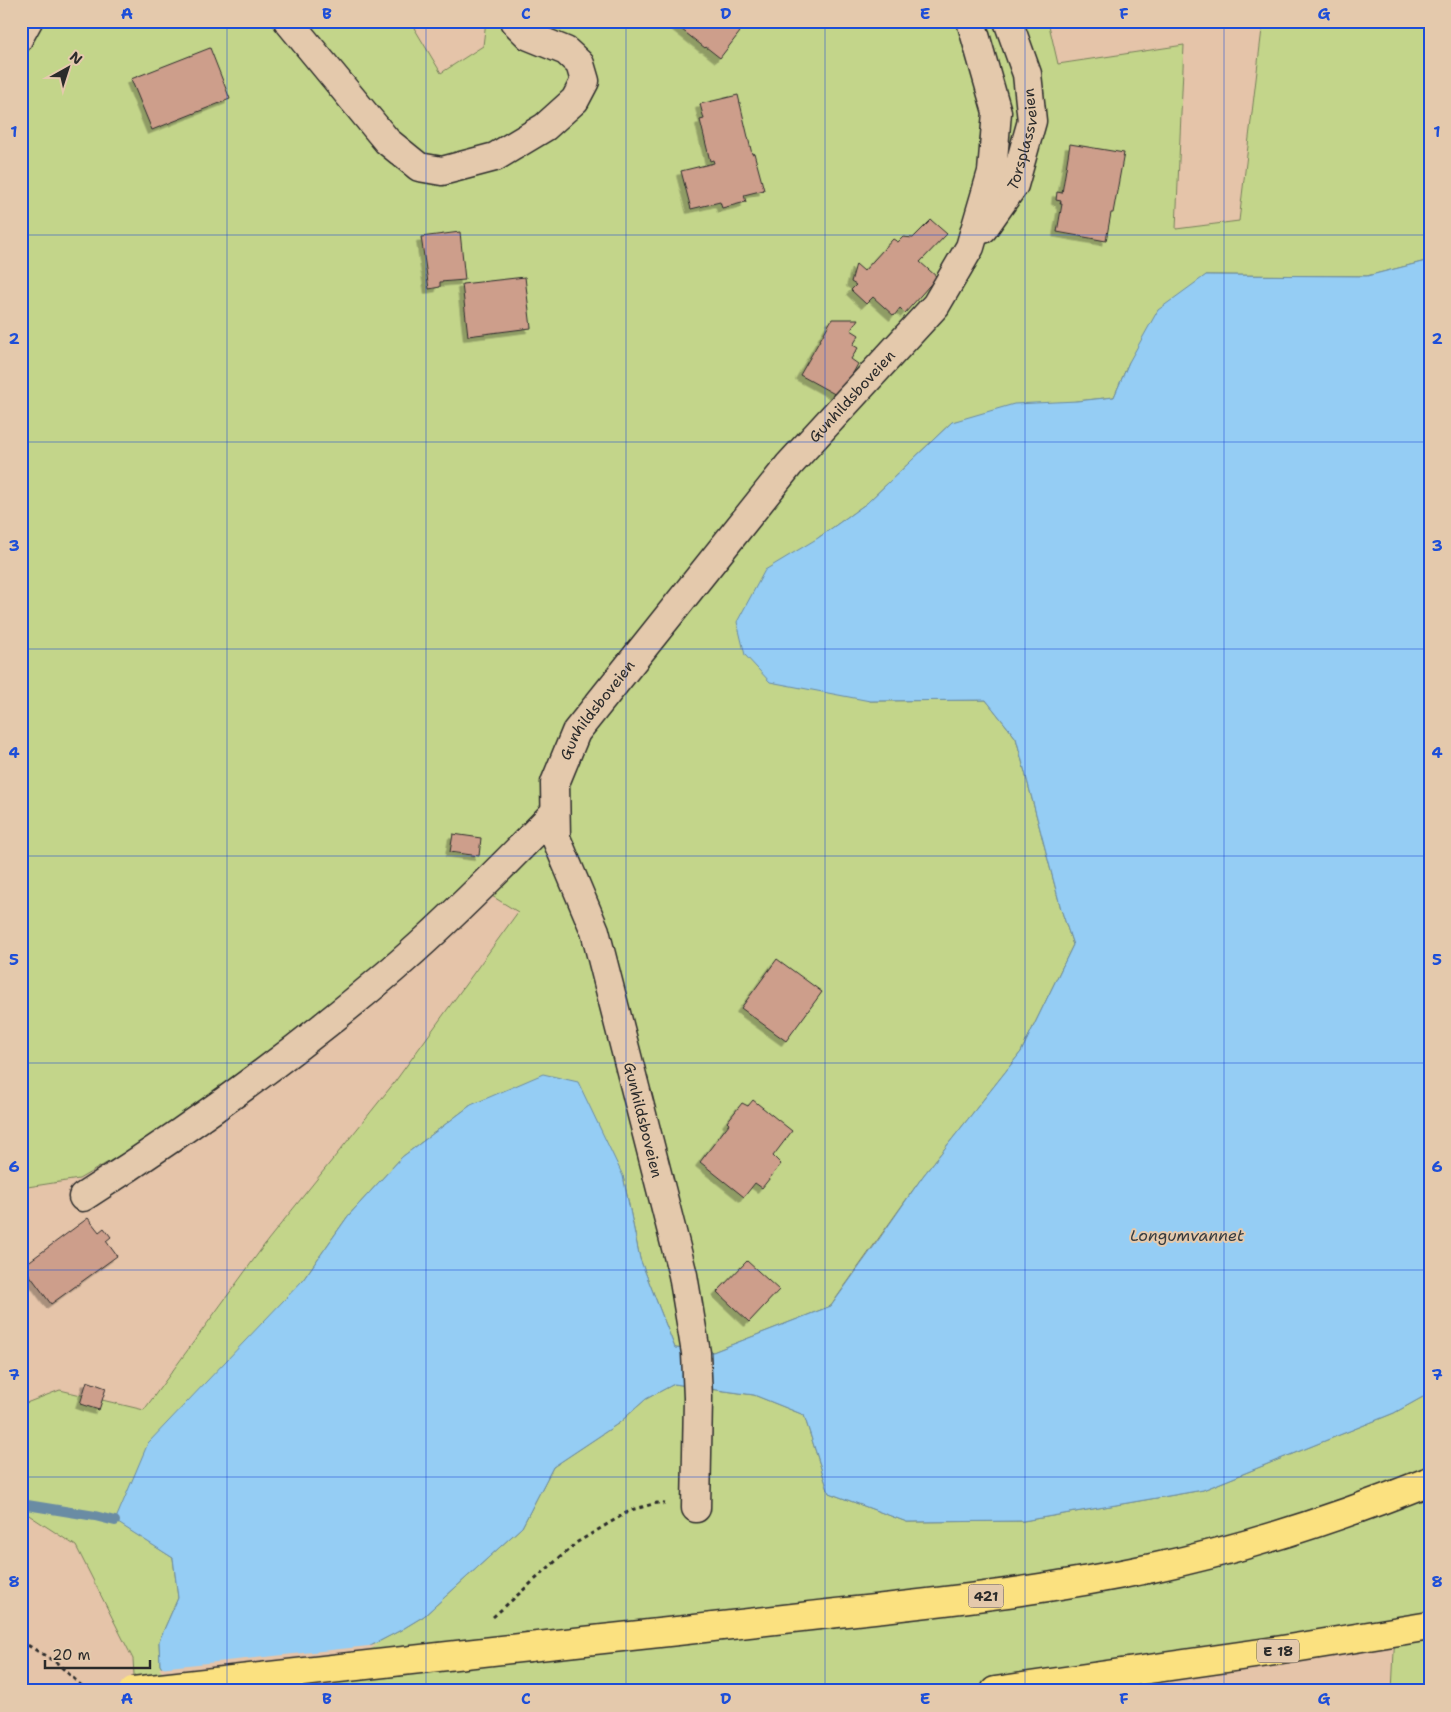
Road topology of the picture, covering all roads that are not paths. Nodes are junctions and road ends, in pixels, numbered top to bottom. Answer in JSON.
{"nodes":[{"id":1,"x":34,"y":21,"type":"edge"},
{"id":2,"x":288,"y":21,"type":"edge"},
{"id":3,"x":514,"y":21,"type":"edge"},
{"id":4,"x":971,"y":21,"type":"edge"},
{"id":5,"x":1008,"y":21,"type":"edge"},
{"id":6,"x":21,"y":43,"type":"edge"},
{"id":7,"x":970,"y":247,"type":"junction"},
{"id":8,"x":556,"y":812,"type":"junction"},
{"id":9,"x":83,"y":1196,"type":"dead end"},
{"id":10,"x":1430,"y":1481,"type":"edge"},
{"id":11,"x":1430,"y":1499,"type":"edge"},
{"id":12,"x":696,"y":1508,"type":"road end"},
{"id":13,"x":1430,"y":1626,"type":"edge"},
{"id":14,"x":530,"y":1656,"type":"junction"},
{"id":15,"x":133,"y":1691,"type":"edge"},
{"id":16,"x":289,"y":1691,"type":"edge"},
{"id":17,"x":996,"y":1691,"type":"edge"}],
"edges":[{"from":1,"to":6,"type":"lane"},
{"from":2,"to":3,"type":"street"},
{"from":4,"to":7,"type":"street","name":"Gunhildsboveien"},
{"from":5,"to":7,"type":"street","name":"Torsplassveien"},
{"from":7,"to":8,"type":"street","name":"Gunhildsboveien"},
{"from":8,"to":9,"type":"street"},
{"from":8,"to":12,"type":"street","name":"Gunhildsboveien"},
{"from":10,"to":14,"type":"main road","number":"421"},
{"from":11,"to":14,"type":"main road","number":"421"},
{"from":13,"to":17,"type":"main road","number":"E 18"},
{"from":14,"to":15,"type":"main road","number":"421","bridge":true},
{"from":14,"to":16,"type":"main road","number":"421"}]}
